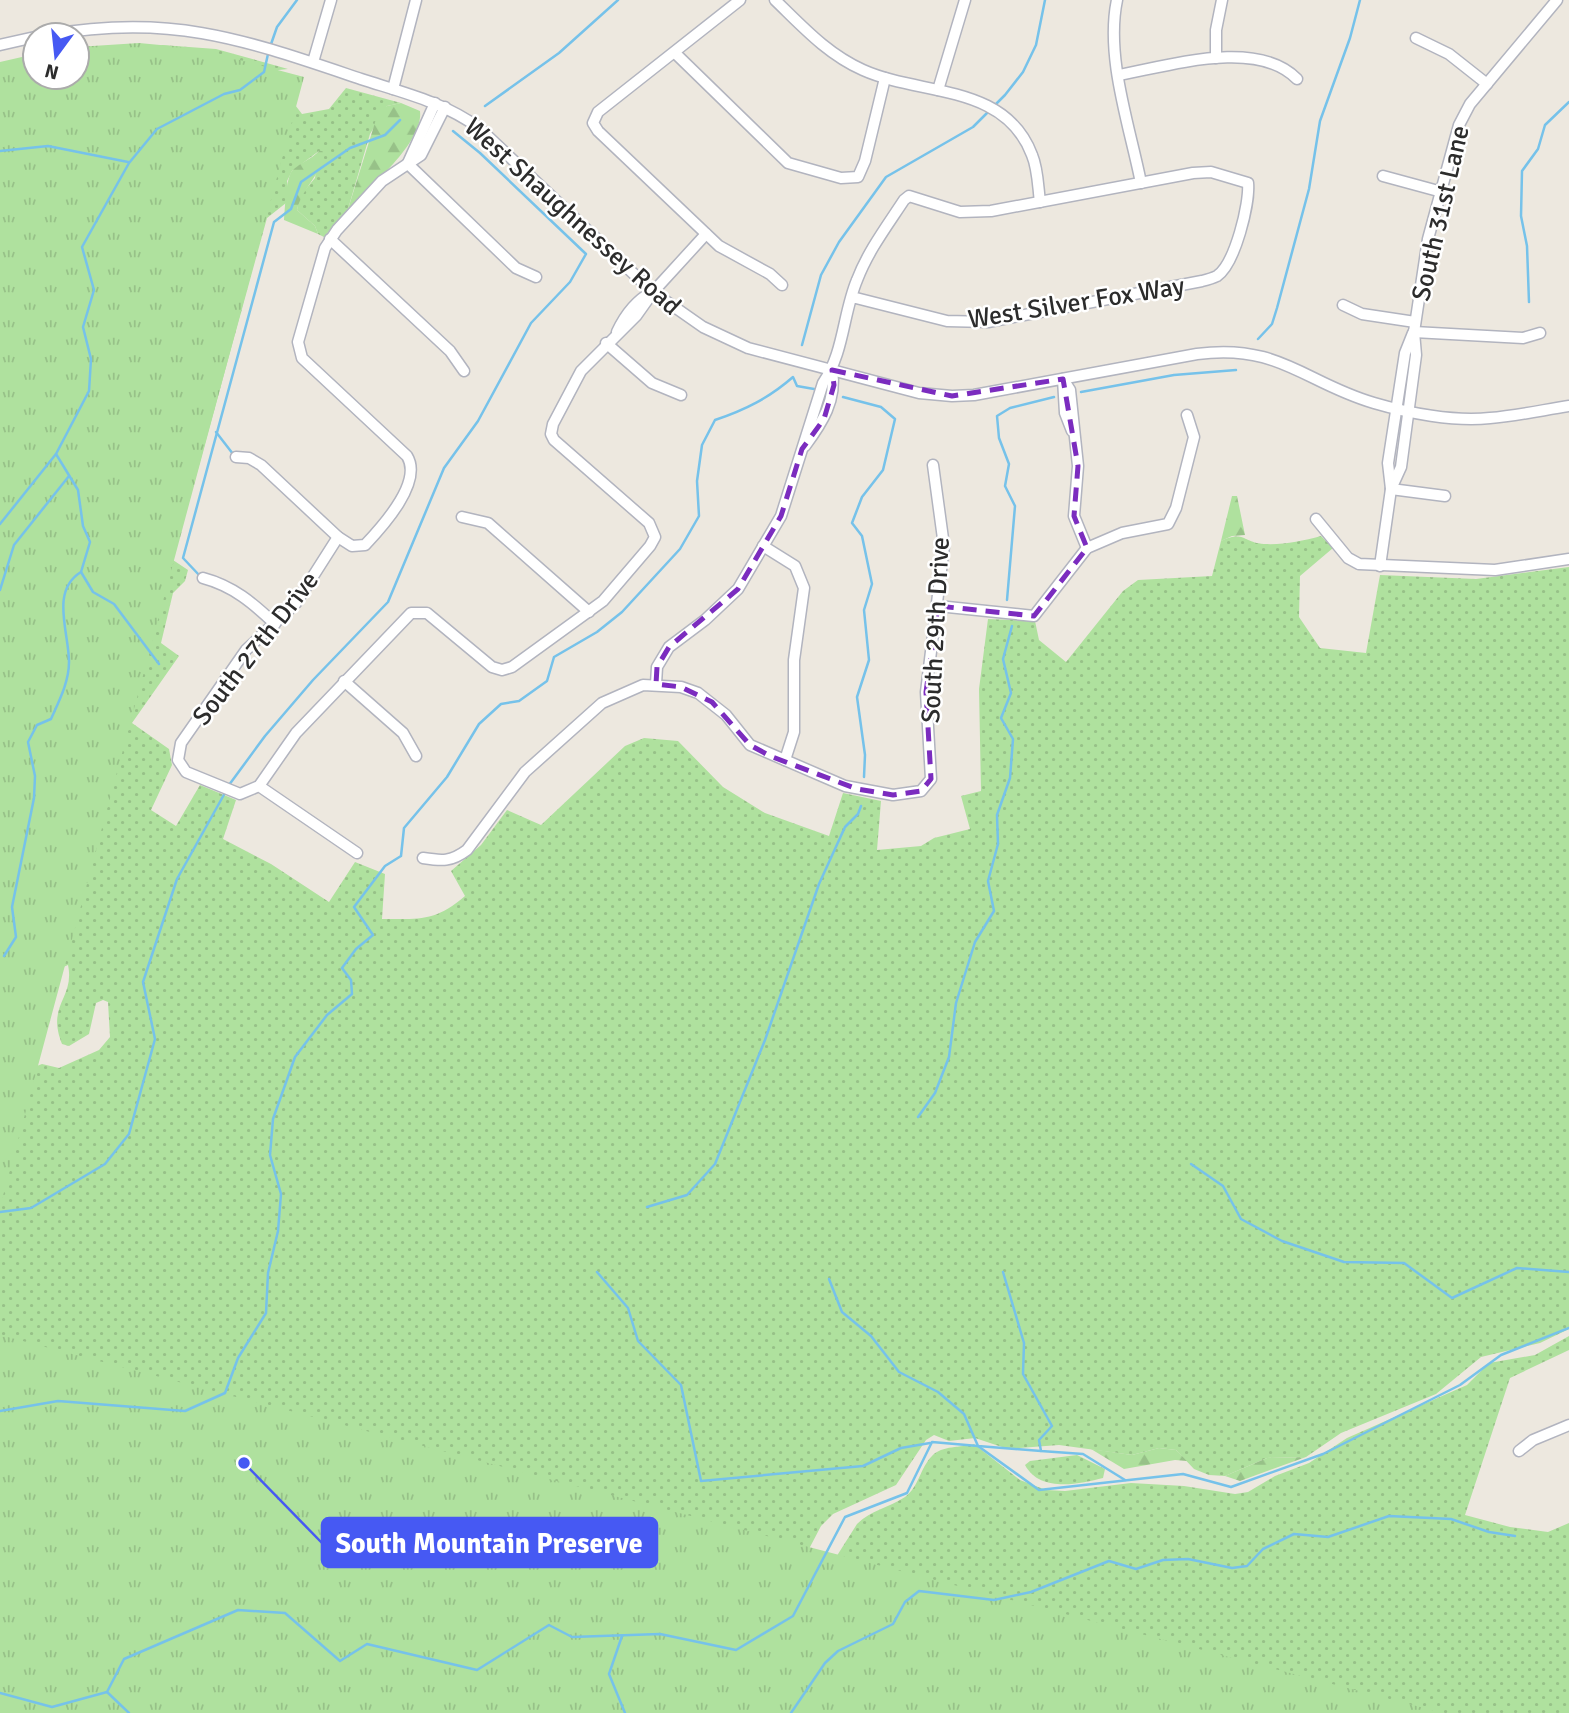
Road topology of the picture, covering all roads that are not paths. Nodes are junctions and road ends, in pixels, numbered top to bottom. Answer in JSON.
{"nodes":[{"id":1,"x":331,"y":0,"type":"edge"},
{"id":2,"x":416,"y":0,"type":"edge"},
{"id":3,"x":740,"y":0,"type":"edge"},
{"id":4,"x":775,"y":0,"type":"edge"},
{"id":5,"x":965,"y":0,"type":"edge"},
{"id":6,"x":1117,"y":0,"type":"edge"},
{"id":7,"x":1222,"y":0,"type":"edge"},
{"id":8,"x":1557,"y":0,"type":"edge"},
{"id":9,"x":91,"y":30,"type":"edge"},
{"id":10,"x":1416,"y":38,"type":"dead end"},
{"id":11,"x":21,"y":40,"type":"edge"},
{"id":12,"x":0,"y":45,"type":"edge"},
{"id":13,"x":675,"y":53,"type":"junction"},
{"id":14,"x":1216,"y":58,"type":"junction"},
{"id":15,"x":313,"y":62,"type":"junction"},
{"id":16,"x":1119,"y":75,"type":"junction"},
{"id":17,"x":885,"y":78,"type":"junction"},
{"id":18,"x":1297,"y":79,"type":"dead end"},
{"id":19,"x":1487,"y":84,"type":"junction"},
{"id":20,"x":393,"y":89,"type":"junction"},
{"id":21,"x":938,"y":90,"type":"junction"},
{"id":22,"x":440,"y":105,"type":"junction"},
{"id":23,"x":421,"y":143,"type":"junction"},
{"id":24,"x":408,"y":164,"type":"junction"},
{"id":25,"x":1383,"y":176,"type":"dead end"},
{"id":26,"x":1141,"y":183,"type":"junction"},
{"id":27,"x":1442,"y":192,"type":"junction"},
{"id":28,"x":1040,"y":202,"type":"junction"},
{"id":29,"x":706,"y":234,"type":"junction"},
{"id":30,"x":330,"y":240,"type":"junction"},
{"id":31,"x":536,"y":277,"type":"dead end"},
{"id":32,"x":782,"y":285,"type":"dead end"},
{"id":33,"x":653,"y":292,"type":"junction"},
{"id":34,"x":852,"y":297,"type":"junction"},
{"id":35,"x":1343,"y":305,"type":"dead end"},
{"id":36,"x":1414,"y":327,"type":"junction"},
{"id":37,"x":1540,"y":333,"type":"dead end"},
{"id":38,"x":606,"y":343,"type":"junction"},
{"id":39,"x":832,"y":370,"type":"junction"},
{"id":40,"x":464,"y":371,"type":"dead end"},
{"id":41,"x":1402,"y":373,"type":"junction"},
{"id":42,"x":1413,"y":374,"type":"junction"},
{"id":43,"x":1063,"y":379,"type":"junction"},
{"id":44,"x":681,"y":395,"type":"dead end"},
{"id":45,"x":1569,"y":406,"type":"edge"},
{"id":46,"x":816,"y":407,"type":"junction"},
{"id":47,"x":1396,"y":408,"type":"junction"},
{"id":48,"x":827,"y":410,"type":"junction"},
{"id":49,"x":1409,"y":410,"type":"junction"},
{"id":50,"x":1187,"y":415,"type":"dead end"},
{"id":51,"x":1391,"y":447,"type":"junction"},
{"id":52,"x":802,"y":449,"type":"junction"},
{"id":53,"x":1403,"y":449,"type":"junction"},
{"id":54,"x":236,"y":457,"type":"dead end"},
{"id":55,"x":933,"y":466,"type":"dead end"},
{"id":56,"x":1391,"y":489,"type":"junction"},
{"id":57,"x":1445,"y":496,"type":"dead end"},
{"id":58,"x":462,"y":517,"type":"dead end"},
{"id":59,"x":1316,"y":519,"type":"dead end"},
{"id":60,"x":338,"y":537,"type":"junction"},
{"id":61,"x":763,"y":546,"type":"junction"},
{"id":62,"x":1087,"y":548,"type":"junction"},
{"id":63,"x":1569,"y":559,"type":"edge"},
{"id":64,"x":1380,"y":566,"type":"junction"},
{"id":65,"x":203,"y":578,"type":"dead end"},
{"id":66,"x":938,"y":606,"type":"junction"},
{"id":67,"x":589,"y":612,"type":"junction"},
{"id":68,"x":275,"y":624,"type":"junction"},
{"id":69,"x":344,"y":681,"type":"junction"},
{"id":70,"x":656,"y":684,"type":"junction"},
{"id":71,"x":416,"y":756,"type":"dead end"},
{"id":72,"x":785,"y":760,"type":"junction"},
{"id":73,"x":259,"y":786,"type":"junction"},
{"id":74,"x":357,"y":853,"type":"dead end"},
{"id":75,"x":423,"y":858,"type":"dead end"},
{"id":76,"x":1569,"y":1425,"type":"edge"},
{"id":77,"x":1519,"y":1451,"type":"dead end"}],
"edges":[{"from":1,"to":15,"type":"street"},
{"from":2,"to":20,"type":"street"},
{"from":3,"to":13,"type":"street"},
{"from":4,"to":17,"type":"street"},
{"from":5,"to":21,"type":"street"},
{"from":6,"to":16,"type":"street"},
{"from":7,"to":14,"type":"street"},
{"from":8,"to":19,"type":"street","name":"South 31st Lane"},
{"from":9,"to":15,"type":"street","name":"West Shaughnessey Road"},
{"from":10,"to":19,"type":"street"},
{"from":11,"to":12,"type":"street"},
{"from":13,"to":17,"type":"street"},
{"from":13,"to":29,"type":"street"},
{"from":14,"to":16,"type":"street"},
{"from":14,"to":18,"type":"street"},
{"from":15,"to":20,"type":"street","name":"West Shaughnessey Road"},
{"from":16,"to":26,"type":"street"},
{"from":17,"to":21,"type":"street"},
{"from":19,"to":27,"type":"street","name":"South 31st Lane"},
{"from":20,"to":22,"type":"street","name":"West Shaughnessey Road"},
{"from":21,"to":28,"type":"street"},
{"from":22,"to":23,"type":"street"},
{"from":22,"to":33,"type":"street","name":"West Shaughnessey Road"},
{"from":23,"to":24,"type":"street"},
{"from":23,"to":24,"type":"street"},
{"from":24,"to":30,"type":"street"},
{"from":24,"to":31,"type":"street"},
{"from":25,"to":27,"type":"street"},
{"from":26,"to":28,"type":"street"},
{"from":26,"to":34,"type":"street","name":"West Silver Fox Way"},
{"from":27,"to":36,"type":"street","name":"South 31st Lane"},
{"from":28,"to":34,"type":"street"},
{"from":29,"to":32,"type":"street"},
{"from":29,"to":33,"type":"street"},
{"from":30,"to":40,"type":"street"},
{"from":30,"to":60,"type":"street"},
{"from":33,"to":38,"type":"street"},
{"from":33,"to":39,"type":"street","name":"West Shaughnessey Road"},
{"from":34,"to":39,"type":"street"},
{"from":35,"to":36,"type":"street"},
{"from":36,"to":37,"type":"street"},
{"from":36,"to":41,"type":"street","name":"South 31st Lane"},
{"from":36,"to":42,"type":"street","name":"South 31st Lane"},
{"from":38,"to":44,"type":"street"},
{"from":38,"to":67,"type":"street"},
{"from":39,"to":43,"type":"street","name":"West Shaughnessey Road"},
{"from":39,"to":46,"type":"street"},
{"from":39,"to":48,"type":"street"},
{"from":41,"to":42,"type":"street"},
{"from":41,"to":47,"type":"street","name":"South 31st Lane"},
{"from":42,"to":49,"type":"street","name":"South 31st Lane"},
{"from":43,"to":47,"type":"street","name":"West Shaughnessey Road"},
{"from":43,"to":62,"type":"street"},
{"from":45,"to":49,"type":"street","name":"West Shaughnessey Road"},
{"from":46,"to":48,"type":"street"},
{"from":46,"to":52,"type":"street"},
{"from":47,"to":49,"type":"street","name":"West Shaughnessey Road"},
{"from":47,"to":51,"type":"street","name":"South 31st Lane"},
{"from":48,"to":52,"type":"street"},
{"from":49,"to":53,"type":"street","name":"South 31st Lane"},
{"from":50,"to":62,"type":"street"},
{"from":51,"to":53,"type":"street"},
{"from":51,"to":56,"type":"street","name":"South 31st Lane"},
{"from":52,"to":61,"type":"street"},
{"from":53,"to":56,"type":"street","name":"South 31st Lane"},
{"from":54,"to":60,"type":"street"},
{"from":55,"to":66,"type":"street","name":"South 29th Drive"},
{"from":56,"to":57,"type":"street"},
{"from":56,"to":64,"type":"street","name":"South 31st Lane"},
{"from":58,"to":67,"type":"street"},
{"from":59,"to":64,"type":"street"},
{"from":60,"to":68,"type":"street","name":"South 27th Drive"},
{"from":61,"to":70,"type":"street"},
{"from":61,"to":72,"type":"street"},
{"from":62,"to":66,"type":"street"},
{"from":63,"to":64,"type":"street"},
{"from":65,"to":68,"type":"street"},
{"from":66,"to":72,"type":"street","name":"South 29th Drive"},
{"from":67,"to":69,"type":"street"},
{"from":68,"to":73,"type":"street","name":"South 27th Drive"},
{"from":69,"to":71,"type":"street"},
{"from":69,"to":73,"type":"street"},
{"from":70,"to":72,"type":"street"},
{"from":70,"to":75,"type":"street"},
{"from":73,"to":74,"type":"street"},
{"from":76,"to":77,"type":"street"}]}
